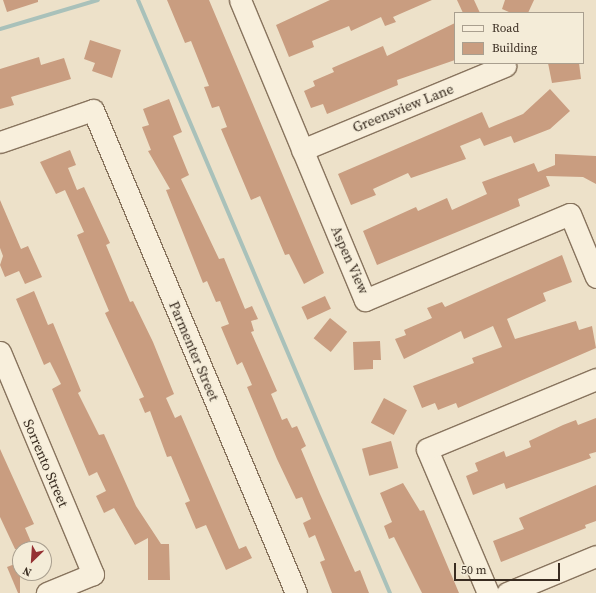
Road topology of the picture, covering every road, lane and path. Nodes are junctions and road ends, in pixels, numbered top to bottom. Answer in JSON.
{"nodes":[{"id":1,"x":244,"y":1,"type":"edge"},
{"id":2,"x":505,"y":66,"type":"dead end"},
{"id":3,"x":0,"y":142,"type":"edge"},
{"id":4,"x":302,"y":150,"type":"junction"},
{"id":5,"x":596,"y":277,"type":"edge"},
{"id":6,"x":0,"y":352,"type":"edge"},
{"id":7,"x":596,"y":378,"type":"edge"},
{"id":8,"x":596,"y":556,"type":"edge"},
{"id":9,"x":47,"y":593,"type":"edge"},
{"id":10,"x":296,"y":593,"type":"edge"},
{"id":11,"x":488,"y":593,"type":"edge"},
{"id":12,"x":507,"y":593,"type":"edge"}],
"edges":[{"from":1,"to":4,"type":"street","name":"Aspen View"},
{"from":2,"to":4,"type":"street","name":"Greensview Lane"},
{"from":3,"to":10,"type":"street","name":"Parmenter Street"},
{"from":4,"to":5,"type":"street","name":"Aspen View"},
{"from":6,"to":9,"type":"street","name":"Sorrento Street"},
{"from":7,"to":11,"type":"street"},
{"from":8,"to":12,"type":"street"}]}
